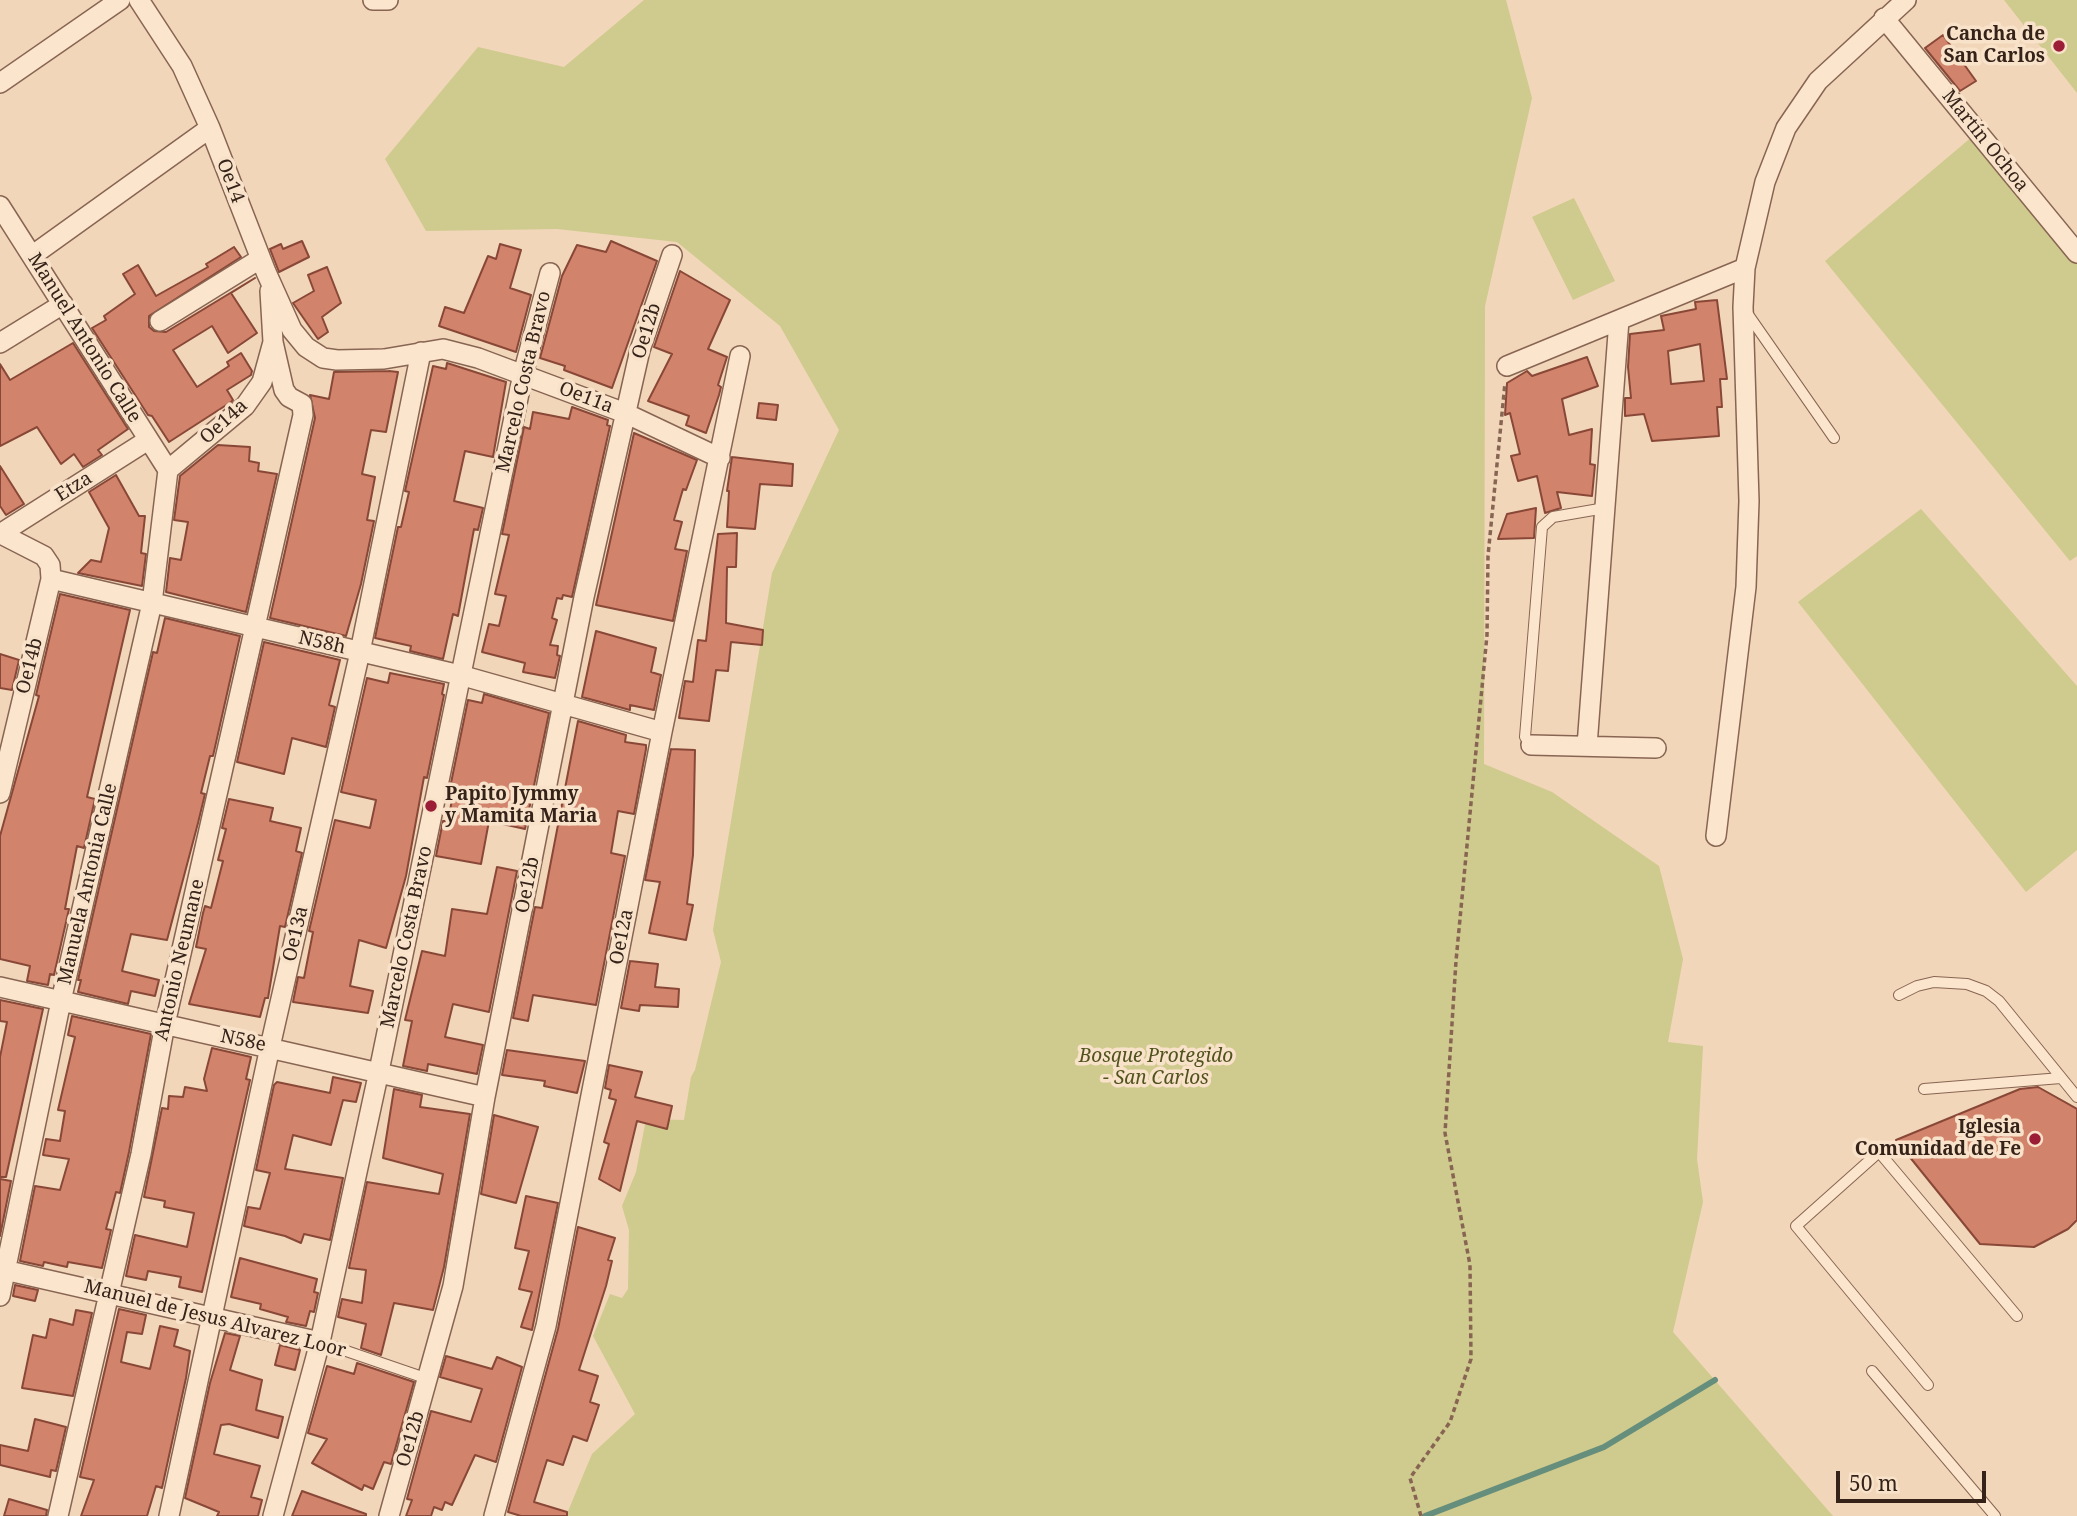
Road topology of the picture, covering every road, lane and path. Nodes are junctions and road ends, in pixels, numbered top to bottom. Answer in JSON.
{"nodes":[{"id":1,"x":120,"y":0,"type":"edge"},
{"id":2,"x":139,"y":0,"type":"edge"},
{"id":3,"x":373,"y":0,"type":"edge"},
{"id":4,"x":388,"y":0,"type":"edge"},
{"id":5,"x":1906,"y":0,"type":"edge"},
{"id":6,"x":1884,"y":18,"type":"junction"},
{"id":7,"x":0,"y":83,"type":"edge"},
{"id":8,"x":210,"y":128,"type":"junction"},
{"id":9,"x":0,"y":206,"type":"edge"},
{"id":10,"x":2077,"y":253,"type":"edge"},
{"id":11,"x":33,"y":255,"type":"junction"},
{"id":12,"x":672,"y":255,"type":"dead end"},
{"id":13,"x":260,"y":259,"type":"junction"},
{"id":14,"x":1745,"y":268,"type":"junction"},
{"id":15,"x":550,"y":273,"type":"dead end"},
{"id":16,"x":270,"y":281,"type":"junction"},
{"id":17,"x":63,"y":304,"type":"junction"},
{"id":18,"x":1743,"y":307,"type":"junction"},
{"id":19,"x":1619,"y":320,"type":"junction"},
{"id":20,"x":160,"y":321,"type":"dead end"},
{"id":21,"x":273,"y":342,"type":"junction"},
{"id":22,"x":0,"y":343,"type":"edge"},
{"id":23,"x":421,"y":352,"type":"junction"},
{"id":24,"x":740,"y":356,"type":"dead end"},
{"id":25,"x":323,"y":358,"type":"joint"},
{"id":26,"x":1507,"y":366,"type":"joint"},
{"id":27,"x":523,"y":374,"type":"junction"},
{"id":28,"x":625,"y":413,"type":"junction"},
{"id":29,"x":1833,"y":438,"type":"dead end"},
{"id":30,"x":148,"y":440,"type":"junction"},
{"id":31,"x":720,"y":458,"type":"junction"},
{"id":32,"x":167,"y":470,"type":"junction"},
{"id":33,"x":1605,"y":508,"type":"junction"},
{"id":34,"x":1,"y":534,"type":"edge"},
{"id":35,"x":51,"y":579,"type":"junction"},
{"id":36,"x":152,"y":603,"type":"junction"},
{"id":37,"x":256,"y":628,"type":"junction"},
{"id":38,"x":360,"y":652,"type":"junction"},
{"id":39,"x":460,"y":675,"type":"junction"},
{"id":40,"x":564,"y":705,"type":"junction"},
{"id":41,"x":662,"y":732,"type":"junction"},
{"id":42,"x":1531,"y":745,"type":"joint"},
{"id":43,"x":1587,"y":746,"type":"junction"},
{"id":44,"x":1656,"y":748,"type":"dead end"},
{"id":45,"x":0,"y":793,"type":"edge"},
{"id":46,"x":1716,"y":836,"type":"dead end"},
{"id":47,"x":0,"y":987,"type":"edge"},
{"id":48,"x":1899,"y":995,"type":"dead end"},
{"id":49,"x":61,"y":1001,"type":"junction"},
{"id":50,"x":165,"y":1024,"type":"junction"},
{"id":51,"x":270,"y":1047,"type":"junction"},
{"id":52,"x":379,"y":1071,"type":"junction"},
{"id":53,"x":2062,"y":1078,"type":"junction"},
{"id":54,"x":1924,"y":1090,"type":"dead end"},
{"id":55,"x":485,"y":1097,"type":"junction"},
{"id":56,"x":2077,"y":1097,"type":"edge"},
{"id":57,"x":3,"y":1269,"type":"edge"},
{"id":58,"x":108,"y":1291,"type":"junction"},
{"id":59,"x":0,"y":1296,"type":"edge"},
{"id":60,"x":213,"y":1315,"type":"junction"},
{"id":61,"x":2017,"y":1316,"type":"dead end"},
{"id":62,"x":320,"y":1342,"type":"junction"},
{"id":63,"x":1872,"y":1371,"type":"dead end"},
{"id":64,"x":428,"y":1379,"type":"junction"},
{"id":65,"x":1928,"y":1385,"type":"dead end"},
{"id":66,"x":58,"y":1516,"type":"edge"},
{"id":67,"x":169,"y":1516,"type":"edge"},
{"id":68,"x":273,"y":1516,"type":"edge"},
{"id":69,"x":389,"y":1516,"type":"edge"},
{"id":70,"x":494,"y":1516,"type":"edge"},
{"id":71,"x":1421,"y":1516,"type":"edge"},
{"id":72,"x":1995,"y":1516,"type":"edge"}],
"edges":[{"from":1,"to":7,"type":"street"},
{"from":2,"to":8,"type":"street","name":"Oe14"},
{"from":3,"to":4,"type":"street"},
{"from":5,"to":6,"type":"street"},
{"from":6,"to":10,"type":"street","name":"Martín Ochoa"},
{"from":6,"to":14,"type":"street"},
{"from":8,"to":11,"type":"street"},
{"from":8,"to":13,"type":"street","name":"Oe14"},
{"from":9,"to":11,"type":"street","name":"Manuel Antonio Calle"},
{"from":11,"to":17,"type":"street","name":"Manuel Antonio Calle"},
{"from":12,"to":28,"type":"street","name":"Oe12b"},
{"from":13,"to":16,"type":"street","name":"Oe14"},
{"from":13,"to":20,"type":"street"},
{"from":14,"to":18,"type":"street"},
{"from":14,"to":19,"type":"street"},
{"from":15,"to":27,"type":"street","name":"Marcelo Costa Bravo"},
{"from":16,"to":21,"type":"street","name":"Oe14a"},
{"from":16,"to":25,"type":"street","name":"Oe14"},
{"from":17,"to":22,"type":"street"},
{"from":17,"to":30,"type":"street","name":"Manuel Antonio Calle"},
{"from":18,"to":29,"type":"lane"},
{"from":18,"to":46,"type":"street"},
{"from":19,"to":26,"type":"street"},
{"from":19,"to":33,"type":"street"},
{"from":21,"to":32,"type":"street","name":"Oe14a"},
{"from":21,"to":37,"type":"street","name":"Antonio Neumane"},
{"from":23,"to":25,"type":"street","name":"Oe11a"},
{"from":23,"to":27,"type":"street","name":"Oe11a"},
{"from":23,"to":38,"type":"street","name":"Oe13a"},
{"from":24,"to":31,"type":"street","name":"Oe12a"},
{"from":26,"to":71,"type":"path"},
{"from":27,"to":28,"type":"street","name":"Oe11a"},
{"from":27,"to":39,"type":"street","name":"Marcelo Costa Bravo"},
{"from":28,"to":31,"type":"street","name":"Oe11a"},
{"from":28,"to":40,"type":"street","name":"Oe12b"},
{"from":30,"to":32,"type":"street","name":"Manuel Antonio Calle"},
{"from":30,"to":34,"type":"street","name":"Etza"},
{"from":31,"to":41,"type":"street","name":"Oe12a"},
{"from":32,"to":36,"type":"street","name":"Manuela Antonia Calle"},
{"from":33,"to":42,"type":"lane"},
{"from":33,"to":43,"type":"street"},
{"from":34,"to":35,"type":"street"},
{"from":35,"to":36,"type":"street","name":"N58h"},
{"from":35,"to":45,"type":"street","name":"Oe14b"},
{"from":36,"to":37,"type":"street","name":"N58h"},
{"from":36,"to":49,"type":"street","name":"Manuela Antonia Calle"},
{"from":37,"to":38,"type":"street","name":"N58h"},
{"from":37,"to":50,"type":"street","name":"Antonio Neumane"},
{"from":38,"to":39,"type":"street","name":"N58h"},
{"from":38,"to":51,"type":"street","name":"Oe13a"},
{"from":39,"to":40,"type":"street","name":"N58h"},
{"from":39,"to":52,"type":"street","name":"Marcelo Costa Bravo"},
{"from":40,"to":41,"type":"street","name":"N58h"},
{"from":40,"to":55,"type":"street","name":"Oe12b"},
{"from":41,"to":70,"type":"street","name":"Oe12a"},
{"from":42,"to":43,"type":"street"},
{"from":43,"to":44,"type":"street"},
{"from":47,"to":49,"type":"street","name":"N58e"},
{"from":48,"to":53,"type":"lane"},
{"from":49,"to":50,"type":"street","name":"N58e"},
{"from":49,"to":57,"type":"street","name":"Manuela Antonia Calle"},
{"from":50,"to":51,"type":"street","name":"N58e"},
{"from":50,"to":58,"type":"street","name":"Antonio Neumane"},
{"from":51,"to":52,"type":"street","name":"N58e"},
{"from":51,"to":60,"type":"street","name":"Oe13a"},
{"from":52,"to":55,"type":"street","name":"N58e"},
{"from":52,"to":62,"type":"street","name":"Marcelo Costa Bravo"},
{"from":53,"to":54,"type":"lane"},
{"from":53,"to":56,"type":"lane"},
{"from":55,"to":64,"type":"street","name":"Oe12b"},
{"from":57,"to":58,"type":"street","name":"Manuel de Jesus Alvarez Loor"},
{"from":57,"to":59,"type":"street","name":"Manuela Antonia Calle"},
{"from":58,"to":60,"type":"street","name":"Manuel de Jesus Alvarez Loor"},
{"from":58,"to":66,"type":"street","name":"Antonio Neumane"},
{"from":60,"to":62,"type":"street","name":"Manuel de Jesus Alvarez Loor"},
{"from":60,"to":67,"type":"street","name":"Oe13a"},
{"from":61,"to":65,"type":"lane"},
{"from":62,"to":64,"type":"lane","name":"Manuel de Jesus Alvarez Loor"},
{"from":62,"to":68,"type":"street","name":"Marcelo Costa Bravo"},
{"from":63,"to":72,"type":"lane"},
{"from":64,"to":69,"type":"street","name":"Oe12b"}]}
